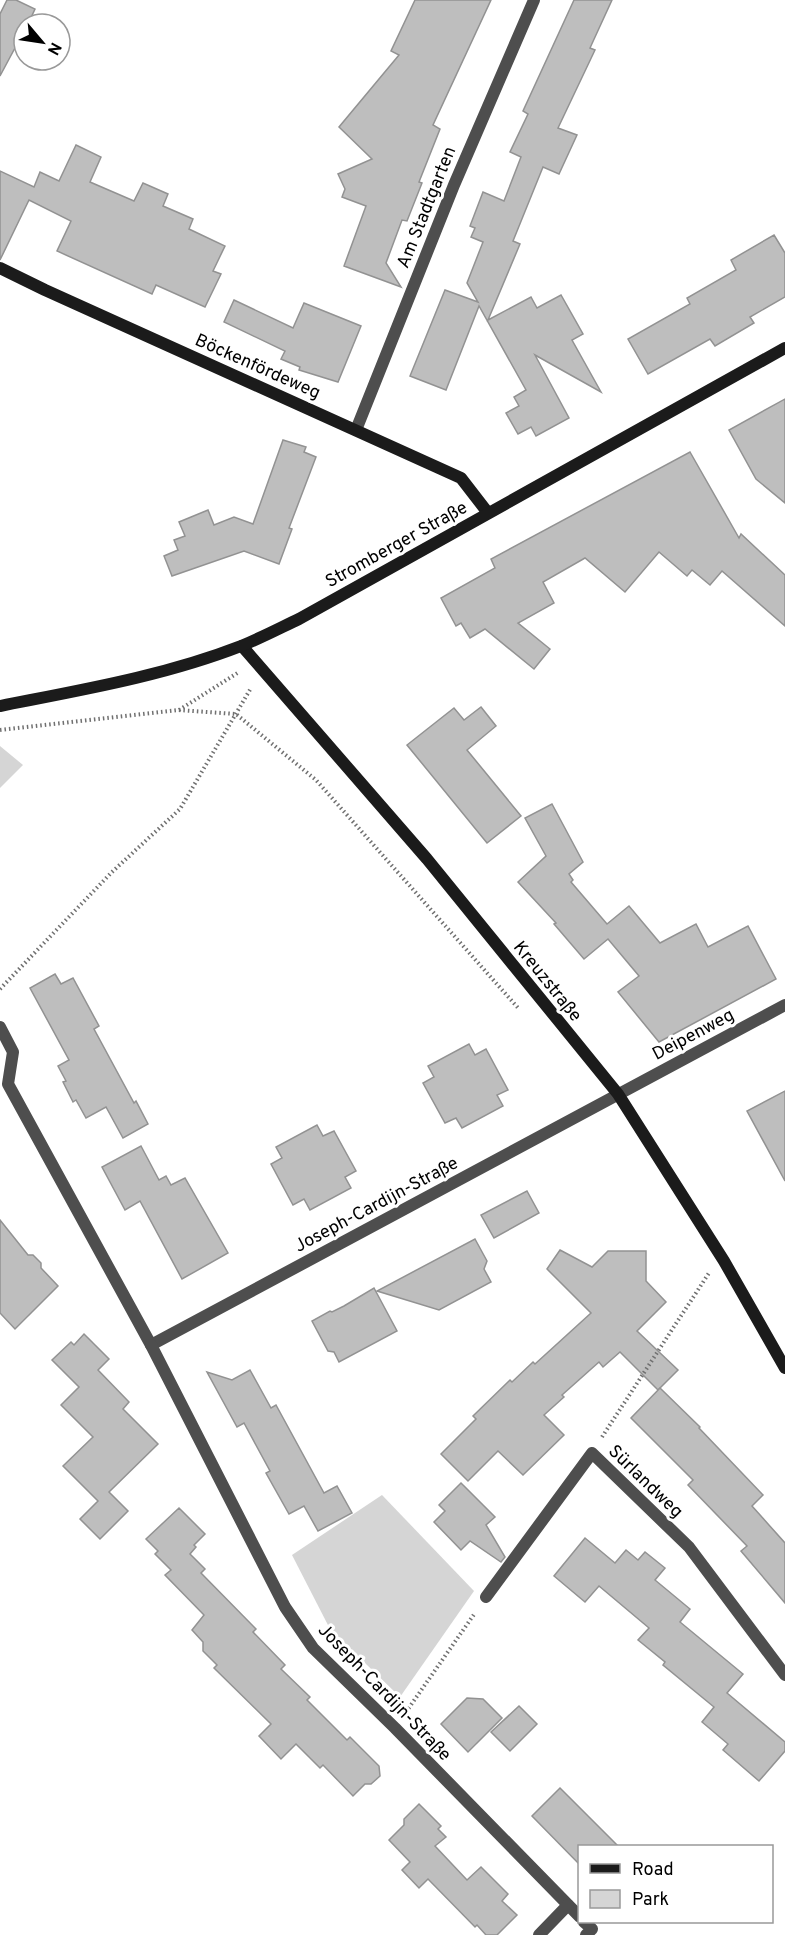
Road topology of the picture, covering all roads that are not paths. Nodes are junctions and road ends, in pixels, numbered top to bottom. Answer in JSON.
{"nodes":[{"id":1,"x":534,"y":0,"type":"edge"},
{"id":2,"x":0,"y":267,"type":"edge"},
{"id":3,"x":785,"y":348,"type":"edge"},
{"id":4,"x":356,"y":430,"type":"junction"},
{"id":5,"x":488,"y":513,"type":"junction"},
{"id":6,"x":242,"y":646,"type":"junction"},
{"id":7,"x":0,"y":706,"type":"edge"},
{"id":8,"x":785,"y":1005,"type":"edge"},
{"id":9,"x":0,"y":1027,"type":"edge"},
{"id":10,"x":4,"y":1083,"type":"edge"},
{"id":11,"x":618,"y":1094,"type":"junction"},
{"id":12,"x":152,"y":1345,"type":"junction"},
{"id":13,"x":785,"y":1368,"type":"edge"},
{"id":14,"x":486,"y":1597,"type":"road end"},
{"id":15,"x":785,"y":1675,"type":"edge"},
{"id":16,"x":568,"y":1905,"type":"junction"},
{"id":17,"x":578,"y":1916,"type":"edge"},
{"id":18,"x":585,"y":1923,"type":"edge"},
{"id":19,"x":539,"y":1935,"type":"edge"},
{"id":20,"x":586,"y":1935,"type":"edge"}],
"edges":[{"from":1,"to":4,"type":"street","name":"Am Stadtgarten"},
{"from":2,"to":4,"type":"street","name":"Böckenfördeweg"},
{"from":3,"to":5,"type":"street","name":"Stromberger Straße"},
{"from":4,"to":5,"type":"street","name":"Böckenfördeweg"},
{"from":5,"to":6,"type":"street","name":"Stromberger Straße"},
{"from":6,"to":7,"type":"street","name":"Stromberger Straße"},
{"from":6,"to":11,"type":"street","name":"Kreuzstraße"},
{"from":8,"to":11,"type":"street","name":"Deipenweg"},
{"from":9,"to":10,"type":"street","name":"Joseph-Cardijn-Straße"},
{"from":10,"to":12,"type":"street","name":"Joseph-Cardijn-Straße"},
{"from":11,"to":12,"type":"street","name":"Joseph-Cardijn-Straße"},
{"from":11,"to":13,"type":"street","name":"Kreuzstraße"},
{"from":12,"to":16,"type":"street","name":"Joseph-Cardijn-Straße"},
{"from":14,"to":15,"type":"street","name":"Sürlandweg"},
{"from":16,"to":17,"type":"street","name":"Joseph-Cardijn-Straße"},
{"from":16,"to":19,"type":"street"},
{"from":18,"to":20,"type":"street"}]}
